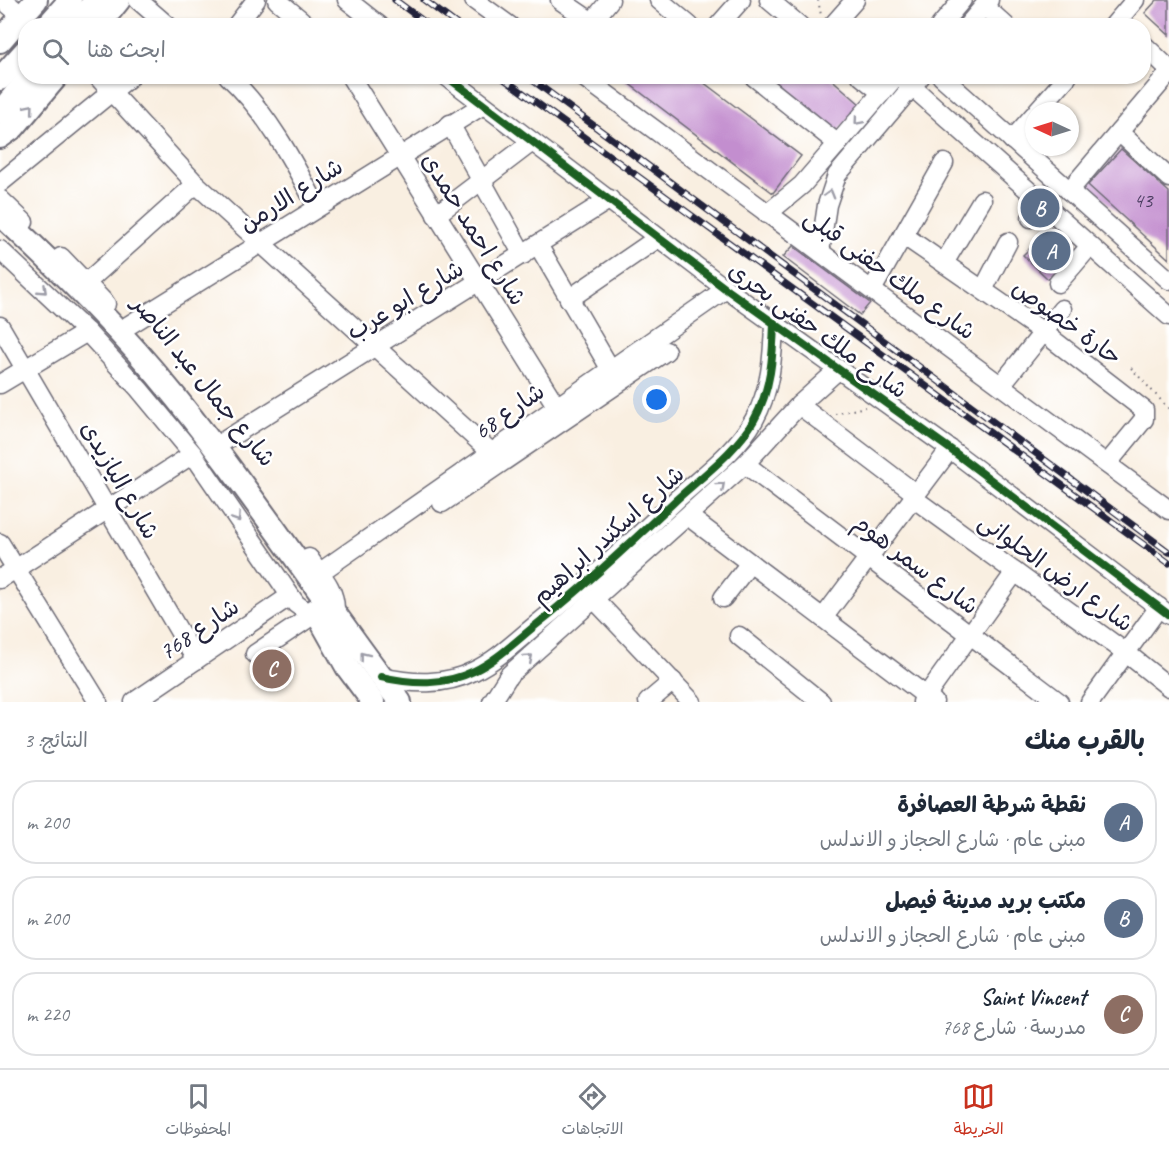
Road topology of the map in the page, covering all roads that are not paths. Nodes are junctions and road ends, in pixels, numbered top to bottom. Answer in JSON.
{"nodes":[{"id":1,"x":3,"y":0,"type":"edge"},
{"id":2,"x":69,"y":0,"type":"edge"},
{"id":3,"x":96,"y":0,"type":"edge"},
{"id":4,"x":119,"y":0,"type":"edge"},
{"id":5,"x":138,"y":0,"type":"edge"},
{"id":6,"x":256,"y":0,"type":"edge"},
{"id":7,"x":277,"y":0,"type":"edge"},
{"id":8,"x":347,"y":0,"type":"edge"},
{"id":9,"x":560,"y":0,"type":"edge"},
{"id":10,"x":610,"y":0,"type":"edge"},
{"id":11,"x":659,"y":0,"type":"edge"},
{"id":12,"x":741,"y":0,"type":"edge"},
{"id":13,"x":769,"y":0,"type":"edge"},
{"id":14,"x":855,"y":0,"type":"edge"},
{"id":15,"x":962,"y":0,"type":"edge"},
{"id":16,"x":1135,"y":0,"type":"edge"},
{"id":17,"x":476,"y":1,"type":"edge"},
{"id":18,"x":987,"y":3,"type":"edge"},
{"id":19,"x":29,"y":8,"type":"edge"},
{"id":20,"x":54,"y":18,"type":"edge"},
{"id":21,"x":81,"y":18,"type":"edge"},
{"id":22,"x":104,"y":18,"type":"edge"},
{"id":23,"x":159,"y":18,"type":"edge"},
{"id":24,"x":242,"y":18,"type":"edge"},
{"id":25,"x":298,"y":18,"type":"edge"},
{"id":26,"x":370,"y":18,"type":"edge"},
{"id":27,"x":499,"y":18,"type":"edge"},
{"id":28,"x":582,"y":18,"type":"edge"},
{"id":29,"x":595,"y":18,"type":"edge"},
{"id":30,"x":680,"y":18,"type":"edge"},
{"id":31,"x":725,"y":18,"type":"edge"},
{"id":32,"x":790,"y":18,"type":"edge"},
{"id":33,"x":839,"y":18,"type":"edge"},
{"id":34,"x":947,"y":18,"type":"edge"},
{"id":35,"x":974,"y":18,"type":"edge"},
{"id":36,"x":999,"y":18,"type":"edge"},
{"id":37,"x":1122,"y":18,"type":"edge"},
{"id":38,"x":18,"y":21,"type":"edge"},
{"id":39,"x":0,"y":41,"type":"edge"},
{"id":40,"x":1151,"y":53,"type":"edge"},
{"id":41,"x":18,"y":59,"type":"edge"},
{"id":42,"x":1169,"y":71,"type":"edge"},
{"id":43,"x":0,"y":79,"type":"edge"},
{"id":44,"x":24,"y":84,"type":"edge"},
{"id":45,"x":50,"y":84,"type":"edge"},
{"id":46,"x":104,"y":84,"type":"edge"},
{"id":47,"x":122,"y":84,"type":"edge"},
{"id":48,"x":235,"y":84,"type":"edge"},
{"id":49,"x":355,"y":84,"type":"edge"},
{"id":50,"x":456,"y":84,"type":"edge"},
{"id":51,"x":593,"y":84,"type":"edge"},
{"id":52,"x":763,"y":84,"type":"edge"},
{"id":53,"x":871,"y":84,"type":"edge"},
{"id":54,"x":898,"y":84,"type":"edge"},
{"id":55,"x":903,"y":84,"type":"edge"},
{"id":56,"x":912,"y":84,"type":"edge"},
{"id":57,"x":950,"y":84,"type":"edge"},
{"id":58,"x":1060,"y":84,"type":"edge"},
{"id":59,"x":112,"y":92,"type":"junction"},
{"id":60,"x":882,"y":93,"type":"junction"},
{"id":61,"x":1045,"y":102,"type":"edge"},
{"id":62,"x":483,"y":105,"type":"junction"},
{"id":63,"x":0,"y":112,"type":"edge"},
{"id":64,"x":450,"y":123,"type":"junction"},
{"id":65,"x":1025,"y":125,"type":"edge"},
{"id":66,"x":1119,"y":132,"type":"junction"},
{"id":67,"x":0,"y":136,"type":"edge"},
{"id":68,"x":1012,"y":140,"type":"junction"},
{"id":69,"x":532,"y":142,"type":"junction"},
{"id":70,"x":838,"y":144,"type":"junction"},
{"id":71,"x":399,"y":155,"type":"junction"},
{"id":72,"x":944,"y":163,"type":"dead end"},
{"id":73,"x":1169,"y":178,"type":"edge"},
{"id":74,"x":482,"y":181,"type":"junction"},
{"id":75,"x":0,"y":183,"type":"edge"},
{"id":76,"x":196,"y":184,"type":"junction"},
{"id":77,"x":1069,"y":191,"type":"junction"},
{"id":78,"x":0,"y":199,"type":"edge"},
{"id":79,"x":610,"y":199,"type":"junction"},
{"id":80,"x":982,"y":200,"type":"dead end"},
{"id":81,"x":316,"y":207,"type":"junction"},
{"id":82,"x":0,"y":214,"type":"edge"},
{"id":83,"x":767,"y":214,"type":"junction"},
{"id":84,"x":436,"y":215,"type":"junction"},
{"id":85,"x":0,"y":229,"type":"edge"},
{"id":86,"x":903,"y":235,"type":"junction"},
{"id":87,"x":658,"y":238,"type":"junction"},
{"id":88,"x":1008,"y":242,"type":"dead end"},
{"id":89,"x":260,"y":243,"type":"junction"},
{"id":90,"x":1090,"y":246,"type":"junction"},
{"id":91,"x":0,"y":250,"type":"edge"},
{"id":92,"x":530,"y":250,"type":"junction"},
{"id":93,"x":820,"y":252,"type":"junction"},
{"id":94,"x":944,"y":263,"type":"junction"},
{"id":95,"x":1169,"y":280,"type":"edge"},
{"id":96,"x":87,"y":282,"type":"junction"},
{"id":97,"x":479,"y":283,"type":"junction"},
{"id":98,"x":1058,"y":283,"type":"dead end"},
{"id":99,"x":726,"y":289,"type":"junction"},
{"id":100,"x":872,"y":290,"type":"junction"},
{"id":101,"x":983,"y":290,"type":"junction"},
{"id":102,"x":569,"y":299,"type":"junction"},
{"id":103,"x":1062,"y":309,"type":"dead end"},
{"id":104,"x":1169,"y":316,"type":"edge"},
{"id":105,"x":774,"y":323,"type":"junction"},
{"id":106,"x":0,"y":327,"type":"edge"},
{"id":107,"x":126,"y":327,"type":"junction"},
{"id":108,"x":87,"y":332,"type":"junction"},
{"id":109,"x":1043,"y":332,"type":"junction"},
{"id":110,"x":375,"y":346,"type":"junction"},
{"id":111,"x":666,"y":351,"type":"dead end"},
{"id":112,"x":26,"y":369,"type":"junction"},
{"id":113,"x":839,"y":369,"type":"junction"},
{"id":114,"x":608,"y":378,"type":"junction"},
{"id":115,"x":0,"y":384,"type":"edge"},
{"id":116,"x":1001,"y":385,"type":"junction"},
{"id":117,"x":799,"y":405,"type":"junction"},
{"id":118,"x":557,"y":407,"type":"junction"},
{"id":119,"x":741,"y":440,"type":"junction"},
{"id":120,"x":224,"y":441,"type":"junction"},
{"id":121,"x":950,"y":449,"type":"junction"},
{"id":122,"x":492,"y":453,"type":"junction"},
{"id":123,"x":194,"y":454,"type":"junction"},
{"id":124,"x":751,"y":458,"type":"junction"},
{"id":125,"x":1107,"y":464,"type":"junction"},
{"id":126,"x":477,"y":471,"type":"junction"},
{"id":127,"x":914,"y":496,"type":"junction"},
{"id":128,"x":442,"y":503,"type":"dead end"},
{"id":129,"x":109,"y":509,"type":"junction"},
{"id":130,"x":1169,"y":510,"type":"edge"},
{"id":131,"x":688,"y":516,"type":"junction"},
{"id":132,"x":0,"y":543,"type":"edge"},
{"id":133,"x":868,"y":557,"type":"junction"},
{"id":134,"x":750,"y":562,"type":"junction"},
{"id":135,"x":1015,"y":572,"type":"junction"},
{"id":136,"x":8,"y":574,"type":"edge"},
{"id":137,"x":304,"y":583,"type":"junction"},
{"id":138,"x":723,"y":598,"type":"dead end"},
{"id":139,"x":595,"y":600,"type":"junction"},
{"id":140,"x":1164,"y":611,"type":"edge"},
{"id":141,"x":823,"y":618,"type":"junction"},
{"id":142,"x":323,"y":619,"type":"junction"},
{"id":143,"x":970,"y":635,"type":"junction"},
{"id":144,"x":739,"y":636,"type":"dead end"},
{"id":145,"x":1125,"y":652,"type":"junction"},
{"id":146,"x":255,"y":654,"type":"dead end"},
{"id":147,"x":196,"y":660,"type":"junction"},
{"id":148,"x":672,"y":681,"type":"junction"},
{"id":149,"x":1169,"y":687,"type":"edge"},
{"id":150,"x":369,"y":692,"type":"edge"},
{"id":151,"x":927,"y":700,"type":"edge"},
{"id":152,"x":98,"y":702,"type":"edge"},
{"id":153,"x":135,"y":702,"type":"edge"},
{"id":154,"x":400,"y":702,"type":"edge"},
{"id":155,"x":492,"y":702,"type":"edge"},
{"id":156,"x":648,"y":702,"type":"edge"},
{"id":157,"x":693,"y":702,"type":"edge"},
{"id":158,"x":821,"y":702,"type":"edge"},
{"id":159,"x":1059,"y":702,"type":"edge"},
{"id":160,"x":1090,"y":702,"type":"edge"}],
"edges":[{"from":1,"to":19,"type":"street"},
{"from":2,"to":20,"type":"main road"},
{"from":3,"to":21,"type":"main road"},
{"from":4,"to":22,"type":"main road"},
{"from":5,"to":23,"type":"street"},
{"from":6,"to":24,"type":"street"},
{"from":7,"to":25,"type":"street"},
{"from":8,"to":26,"type":"street"},
{"from":9,"to":28,"type":"street"},
{"from":10,"to":29,"type":"street"},
{"from":11,"to":30,"type":"street"},
{"from":12,"to":31,"type":"street"},
{"from":13,"to":32,"type":"street"},
{"from":14,"to":33,"type":"street"},
{"from":15,"to":34,"type":"street"},
{"from":16,"to":37,"type":"street"},
{"from":17,"to":27,"type":"street"},
{"from":18,"to":35,"type":"street"},
{"from":18,"to":36,"type":"street"},
{"from":38,"to":39,"type":"main road"},
{"from":40,"to":42,"type":"street"},
{"from":41,"to":43,"type":"main road"},
{"from":42,"to":66,"type":"street"},
{"from":44,"to":63,"type":"main road"},
{"from":67,"to":45,"type":"main road","one_way":true},
{"from":46,"to":59,"type":"street"},
{"from":47,"to":59,"type":"street"},
{"from":48,"to":81,"type":"street"},
{"from":49,"to":71,"type":"street","name":"شارع احمد حمدى"},
{"from":50,"to":62,"type":"street","name":"شارع ملك حفنى بحرى"},
{"from":51,"to":83,"type":"street","name":"شارع ملك حفنى قبلى"},
{"from":52,"to":70,"type":"street"},
{"from":53,"to":60,"type":"street"},
{"from":54,"to":60,"type":"street"},
{"from":93,"to":55,"type":"street","one_way":true},
{"from":56,"to":90,"type":"street"},
{"from":57,"to":68,"type":"street"},
{"from":58,"to":61,"type":"street"},
{"from":59,"to":75,"type":"street"},
{"from":59,"to":76,"type":"street"},
{"from":60,"to":70,"type":"street","one_way":true},
{"from":62,"to":64,"type":"street","name":"شارع الارمن"},
{"from":62,"to":69,"type":"street","name":"شارع ملك حفنى بحرى"},
{"from":64,"to":71,"type":"street","name":"شارع الارمن"},
{"from":64,"to":74,"type":"street"},
{"from":65,"to":68,"type":"street"},
{"from":66,"to":73,"type":"street"},
{"from":66,"to":77,"type":"street"},
{"from":68,"to":77,"type":"street"},
{"from":69,"to":74,"type":"street"},
{"from":69,"to":79,"type":"street","name":"شارع ملك حفنى بحرى"},
{"from":70,"to":83,"type":"street"},
{"from":71,"to":81,"type":"street","name":"شارع الارمن"},
{"from":71,"to":84,"type":"street","name":"شارع احمد حمدى"},
{"from":72,"to":86,"type":"street"},
{"from":74,"to":84,"type":"street"},
{"from":74,"to":92,"type":"street"},
{"from":76,"to":89,"type":"street"},
{"from":76,"to":96,"type":"street"},
{"from":77,"to":95,"type":"street"},
{"from":78,"to":96,"type":"street","name":"شارع جمال عبد الناصر"},
{"from":79,"to":87,"type":"street","name":"شارع ملك حفنى بحرى"},
{"from":79,"to":92,"type":"street","name":"شارع ابو عرب"},
{"from":80,"to":94,"type":"street"},
{"from":81,"to":89,"type":"street","name":"شارع الارمن"},
{"from":82,"to":137,"type":"main road"},
{"from":83,"to":93,"type":"street","name":"شارع ملك حفنى قبلى"},
{"from":84,"to":97,"type":"street","name":"شارع احمد حمدى"},
{"from":85,"to":137,"type":"main road"},
{"from":86,"to":94,"type":"street","name":"حارة خصوص"},
{"from":86,"to":100,"type":"street"},
{"from":87,"to":99,"type":"street","name":"شارع ملك حفنى بحرى"},
{"from":87,"to":102,"type":"street"},
{"from":88,"to":101,"type":"street"},
{"from":89,"to":107,"type":"street","name":"شارع الارمن"},
{"from":89,"to":110,"type":"street"},
{"from":90,"to":98,"type":"street"},
{"from":90,"to":104,"type":"street"},
{"from":91,"to":108,"type":"street","name":"شارع جمال عبد الناصر","one_way":true},
{"from":92,"to":97,"type":"street","name":"شارع ابو عرب"},
{"from":92,"to":102,"type":"street"},
{"from":93,"to":100,"type":"street","name":"شارع ملك حفنى قبلى"},
{"from":94,"to":101,"type":"street","name":"حارة خصوص"},
{"from":96,"to":107,"type":"street","name":"شارع جمال عبد الناصر"},
{"from":97,"to":110,"type":"street","name":"شارع ابو عرب"},
{"from":97,"to":118,"type":"street","name":"شارع احمد حمدى"},
{"from":99,"to":105,"type":"street","name":"شارع ملك حفنى بحرى"},
{"from":99,"to":114,"type":"street","name":"شارع 68"},
{"from":100,"to":116,"type":"street","name":"شارع ملك حفنى قبلى"},
{"from":101,"to":109,"type":"street","name":"حارة خصوص"},
{"from":102,"to":114,"type":"street"},
{"from":103,"to":109,"type":"street"},
{"from":105,"to":113,"type":"street","name":"شارع ملك حفنى بحرى"},
{"from":105,"to":119,"type":"street","name":"شارع اسكندر ابراهيم"},
{"from":106,"to":112,"type":"street","name":"شارع اليازيدى"},
{"from":107,"to":120,"type":"street","name":"شارع جمال عبد الناصر"},
{"from":108,"to":112,"type":"street"},
{"from":108,"to":123,"type":"street","name":"شارع جمال عبد الناصر"},
{"from":109,"to":116,"type":"street"},
{"from":109,"to":125,"type":"street","name":"حارة خصوص"},
{"from":110,"to":120,"type":"street","name":"شارع ابو عرب"},
{"from":110,"to":122,"type":"street"},
{"from":111,"to":114,"type":"street"},
{"from":112,"to":115,"type":"street"},
{"from":112,"to":129,"type":"street","name":"شارع اليازيدى"},
{"from":113,"to":117,"type":"street","name":"شارع اسكندر ابراهيم"},
{"from":113,"to":121,"type":"street","name":"شارع ملك حفنى بحرى"},
{"from":114,"to":118,"type":"street","name":"شارع 68"},
{"from":114,"to":126,"type":"street"},
{"from":116,"to":125,"type":"street","name":"شارع ملك حفنى قبلى"},
{"from":117,"to":124,"type":"street","name":"شارع اسكندر ابراهيم"},
{"from":117,"to":127,"type":"street","name":"شارع ارض الحلوانى"},
{"from":118,"to":122,"type":"street","name":"شارع 68"},
{"from":119,"to":124,"type":"street","name":"شارع سمر هوم"},
{"from":119,"to":150,"type":"street","name":"شارع اسكندر ابراهيم"},
{"from":120,"to":137,"type":"street","name":"شارع جمال عبد الناصر"},
{"from":121,"to":127,"type":"street"},
{"from":121,"to":140,"type":"street","name":"شارع ملك حفنى بحرى"},
{"from":122,"to":126,"type":"street","name":"شارع 68"},
{"from":123,"to":129,"type":"street"},
{"from":123,"to":137,"type":"street","name":"شارع جمال عبد الناصر","one_way":true},
{"from":131,"to":124,"type":"street","name":"شارع اسكندر ابراهيم","one_way":true},
{"from":124,"to":133,"type":"street","name":"شارع سمر هوم"},
{"from":125,"to":130,"type":"street","name":"شارع ملك حفنى قبلى"},
{"from":126,"to":128,"type":"street"},
{"from":126,"to":137,"type":"street","name":"شارع 68"},
{"from":127,"to":133,"type":"street"},
{"from":127,"to":135,"type":"street","name":"شارع ارض الحلوانى"},
{"from":129,"to":136,"type":"street"},
{"from":129,"to":147,"type":"street","name":"شارع اليازيدى"},
{"from":131,"to":134,"type":"street"},
{"from":131,"to":139,"type":"street","name":"شارع اسكندر ابراهيم"},
{"from":132,"to":136,"type":"street"},
{"from":133,"to":141,"type":"street"},
{"from":133,"to":143,"type":"street","name":"شارع سمر هوم"},
{"from":134,"to":138,"type":"street"},
{"from":134,"to":141,"type":"street"},
{"from":135,"to":143,"type":"street"},
{"from":135,"to":145,"type":"street","name":"شارع ارض الحلوانى"},
{"from":136,"to":152,"type":"street"},
{"from":137,"to":142,"type":"main road","name":"شارع جمال عبد الناصر"},
{"from":137,"to":147,"type":"street","name":"شارع 768"},
{"from":139,"to":148,"type":"street"},
{"from":155,"to":139,"type":"street","name":"شارع اسكندر ابراهيم","one_way":true},
{"from":140,"to":145,"type":"street"},
{"from":141,"to":151,"type":"street"},
{"from":142,"to":146,"type":"street"},
{"from":142,"to":150,"type":"main road","name":"شارع جمال عبد الناصر"},
{"from":143,"to":151,"type":"street"},
{"from":143,"to":159,"type":"street","name":"شارع سمر هوم"},
{"from":144,"to":158,"type":"street"},
{"from":145,"to":149,"type":"street","name":"شارع ارض الحلوانى"},
{"from":145,"to":160,"type":"street"},
{"from":147,"to":153,"type":"street","name":"شارع 768"},
{"from":148,"to":156,"type":"street"},
{"from":148,"to":157,"type":"street"},
{"from":150,"to":154,"type":"main road","name":"شارع جمال عبد الناصر"}]}
